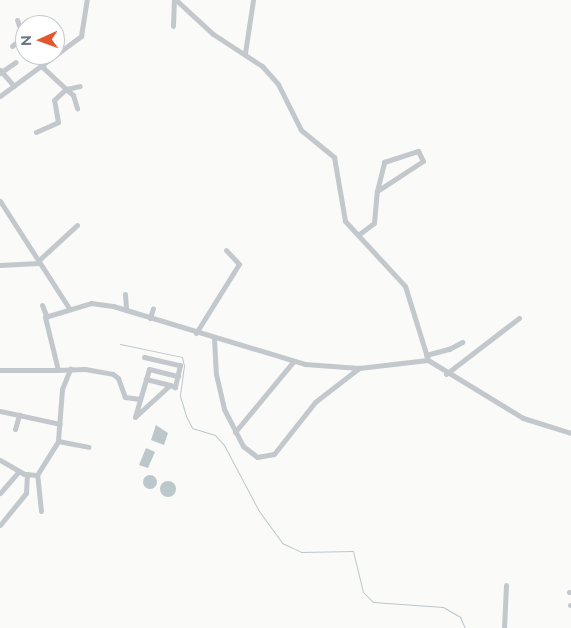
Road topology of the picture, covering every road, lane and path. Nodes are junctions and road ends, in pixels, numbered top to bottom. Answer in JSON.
{"nodes":[{"id":1,"x":87,"y":0,"type":"edge"},
{"id":2,"x":175,"y":0,"type":"edge"},
{"id":3,"x":253,"y":0,"type":"edge"},
{"id":4,"x":173,"y":26,"type":"dead end"},
{"id":5,"x":15,"y":44,"type":"edge"},
{"id":6,"x":12,"y":46,"type":"dead end"},
{"id":7,"x":245,"y":53,"type":"junction"},
{"id":8,"x":15,"y":63,"type":"edge"},
{"id":9,"x":42,"y":66,"type":"junction"},
{"id":10,"x":1,"y":72,"type":"edge"},
{"id":11,"x":14,"y":86,"type":"junction"},
{"id":12,"x":80,"y":86,"type":"dead end"},
{"id":13,"x":66,"y":89,"type":"junction"},
{"id":14,"x":0,"y":96,"type":"edge"},
{"id":15,"x":76,"y":108,"type":"dead end"},
{"id":16,"x":36,"y":132,"type":"dead end"},
{"id":17,"x":377,"y":191,"type":"junction"},
{"id":18,"x":0,"y":202,"type":"edge"},
{"id":19,"x":77,"y":225,"type":"dead end"},
{"id":20,"x":358,"y":235,"type":"junction"},
{"id":21,"x":226,"y":250,"type":"dead end"},
{"id":22,"x":38,"y":262,"type":"junction"},
{"id":23,"x":0,"y":265,"type":"edge"},
{"id":24,"x":125,"y":294,"type":"dead end"},
{"id":25,"x":42,"y":305,"type":"dead end"},
{"id":26,"x":69,"y":308,"type":"junction"},
{"id":27,"x":153,"y":308,"type":"dead end"},
{"id":28,"x":126,"y":310,"type":"junction"},
{"id":29,"x":46,"y":315,"type":"junction"},
{"id":30,"x":150,"y":318,"type":"junction"},
{"id":31,"x":519,"y":318,"type":"dead end"},
{"id":32,"x":195,"y":333,"type":"junction"},
{"id":33,"x":214,"y":338,"type":"junction"},
{"id":34,"x":462,"y":342,"type":"dead end"},
{"id":35,"x":144,"y":357,"type":"dead end"},
{"id":36,"x":427,"y":358,"type":"junction"},
{"id":37,"x":293,"y":362,"type":"junction"},
{"id":38,"x":359,"y":368,"type":"junction"},
{"id":39,"x":70,"y":369,"type":"junction"},
{"id":40,"x":0,"y":370,"type":"edge"},
{"id":41,"x":58,"y":370,"type":"junction"},
{"id":42,"x":446,"y":374,"type":"junction"},
{"id":43,"x":178,"y":376,"type":"junction"},
{"id":44,"x":146,"y":379,"type":"junction"},
{"id":45,"x":170,"y":385,"type":"junction"},
{"id":46,"x":140,"y":398,"type":"junction"},
{"id":47,"x":0,"y":411,"type":"edge"},
{"id":48,"x":19,"y":415,"type":"junction"},
{"id":49,"x":60,"y":424,"type":"junction"},
{"id":50,"x":15,"y":429,"type":"dead end"},
{"id":51,"x":235,"y":432,"type":"junction"},
{"id":52,"x":571,"y":433,"type":"edge"},
{"id":53,"x":58,"y":441,"type":"junction"},
{"id":54,"x":88,"y":447,"type":"dead end"},
{"id":55,"x":0,"y":460,"type":"edge"},
{"id":56,"x":19,"y":471,"type":"junction"},
{"id":57,"x":27,"y":474,"type":"junction"},
{"id":58,"x":37,"y":475,"type":"junction"},
{"id":59,"x":0,"y":493,"type":"edge"},
{"id":60,"x":41,"y":511,"type":"dead end"},
{"id":61,"x":0,"y":526,"type":"edge"},
{"id":62,"x":506,"y":585,"type":"dead end"},
{"id":63,"x":504,"y":628,"type":"edge"}],
"edges":[{"from":1,"to":9,"type":"street"},
{"from":2,"to":4,"type":"street"},
{"from":2,"to":7,"type":"street"},
{"from":3,"to":7,"type":"street"},
{"from":5,"to":6,"type":"street"},
{"from":7,"to":20,"type":"street"},
{"from":8,"to":10,"type":"street"},
{"from":9,"to":11,"type":"street"},
{"from":9,"to":13,"type":"street"},
{"from":10,"to":11,"type":"street"},
{"from":11,"to":14,"type":"street"},
{"from":12,"to":13,"type":"street"},
{"from":13,"to":15,"type":"street"},
{"from":13,"to":16,"type":"street"},
{"from":17,"to":17,"type":"street"},
{"from":17,"to":20,"type":"street"},
{"from":18,"to":22,"type":"street"},
{"from":19,"to":22,"type":"street"},
{"from":20,"to":36,"type":"street"},
{"from":21,"to":32,"type":"street"},
{"from":22,"to":23,"type":"street"},
{"from":22,"to":26,"type":"street"},
{"from":24,"to":28,"type":"street"},
{"from":25,"to":29,"type":"street"},
{"from":26,"to":28,"type":"street"},
{"from":26,"to":29,"type":"street"},
{"from":27,"to":30,"type":"street"},
{"from":28,"to":30,"type":"street"},
{"from":29,"to":41,"type":"street"},
{"from":30,"to":32,"type":"street"},
{"from":31,"to":42,"type":"street"},
{"from":32,"to":33,"type":"street"},
{"from":33,"to":37,"type":"street"},
{"from":33,"to":51,"type":"street"},
{"from":34,"to":36,"type":"street"},
{"from":35,"to":43,"type":"street"},
{"from":36,"to":38,"type":"street"},
{"from":36,"to":42,"type":"street"},
{"from":37,"to":38,"type":"street"},
{"from":37,"to":51,"type":"street"},
{"from":38,"to":51,"type":"street"},
{"from":39,"to":41,"type":"street"},
{"from":39,"to":46,"type":"street"},
{"from":39,"to":49,"type":"street"},
{"from":40,"to":41,"type":"street"},
{"from":42,"to":52,"type":"street"},
{"from":43,"to":44,"type":"street"},
{"from":43,"to":45,"type":"street"},
{"from":44,"to":45,"type":"street"},
{"from":44,"to":46,"type":"street"},
{"from":45,"to":46,"type":"street"},
{"from":47,"to":48,"type":"street"},
{"from":48,"to":49,"type":"street"},
{"from":48,"to":50,"type":"street"},
{"from":49,"to":53,"type":"street"},
{"from":53,"to":54,"type":"street"},
{"from":53,"to":58,"type":"street"},
{"from":55,"to":56,"type":"street"},
{"from":56,"to":57,"type":"street"},
{"from":56,"to":59,"type":"street"},
{"from":57,"to":58,"type":"street"},
{"from":57,"to":61,"type":"street"},
{"from":58,"to":60,"type":"street"},
{"from":62,"to":63,"type":"street"}]}
